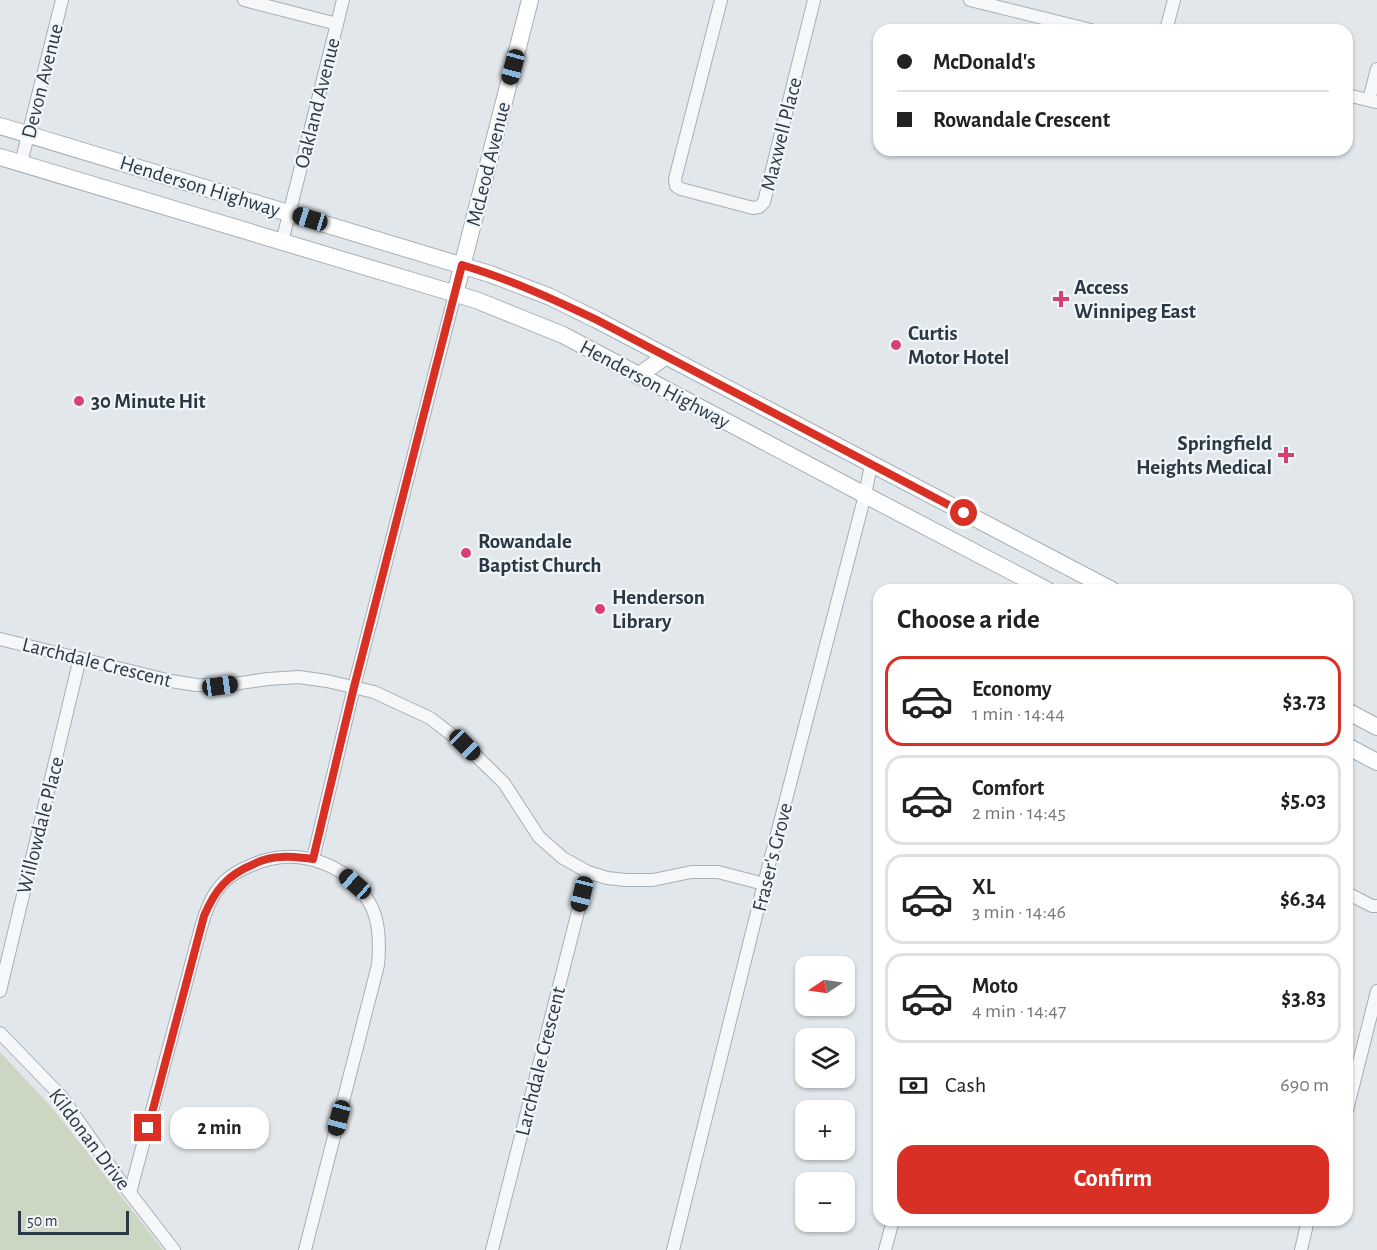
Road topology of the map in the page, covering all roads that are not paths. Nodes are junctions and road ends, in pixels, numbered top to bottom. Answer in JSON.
{"nodes":[{"id":1,"x":62,"y":0,"type":"edge"},
{"id":2,"x":244,"y":0,"type":"edge"},
{"id":3,"x":343,"y":0,"type":"edge"},
{"id":4,"x":530,"y":0,"type":"edge"},
{"id":5,"x":721,"y":0,"type":"edge"},
{"id":6,"x":814,"y":0,"type":"edge"},
{"id":7,"x":974,"y":0,"type":"edge"},
{"id":8,"x":1174,"y":0,"type":"edge"},
{"id":9,"x":337,"y":24,"type":"junction"},
{"id":10,"x":1068,"y":24,"type":"edge"},
{"id":11,"x":1168,"y":24,"type":"edge"},
{"id":12,"x":1377,"y":69,"type":"edge"},
{"id":13,"x":1353,"y":96,"type":"edge"},
{"id":14,"x":1373,"y":101,"type":"edge"},
{"id":15,"x":0,"y":126,"type":"edge"},
{"id":16,"x":28,"y":134,"type":"junction"},
{"id":17,"x":0,"y":157,"type":"edge"},
{"id":18,"x":21,"y":163,"type":"junction"},
{"id":19,"x":289,"y":213,"type":"junction"},
{"id":20,"x":282,"y":242,"type":"junction"},
{"id":21,"x":462,"y":265,"type":"junction"},
{"id":22,"x":454,"y":294,"type":"junction"},
{"id":23,"x":666,"y":356,"type":"junction"},
{"id":24,"x":638,"y":376,"type":"junction"},
{"id":25,"x":871,"y":465,"type":"junction"},
{"id":26,"x":865,"y":495,"type":"junction"},
{"id":27,"x":1036,"y":584,"type":"edge"},
{"id":28,"x":1100,"y":584,"type":"edge"},
{"id":29,"x":0,"y":639,"type":"edge"},
{"id":30,"x":80,"y":658,"type":"junction"},
{"id":31,"x":354,"y":687,"type":"junction"},
{"id":32,"x":1353,"y":714,"type":"edge"},
{"id":33,"x":1377,"y":727,"type":"edge"},
{"id":34,"x":1353,"y":749,"type":"edge"},
{"id":35,"x":1377,"y":762,"type":"edge"},
{"id":36,"x":313,"y":859,"type":"junction"},
{"id":37,"x":588,"y":872,"type":"junction"},
{"id":38,"x":764,"y":884,"type":"junction"},
{"id":39,"x":1353,"y":895,"type":"edge"},
{"id":40,"x":1377,"y":906,"type":"edge"},
{"id":41,"x":0,"y":991,"type":"edge"},
{"id":42,"x":1377,"y":991,"type":"edge"},
{"id":43,"x":0,"y":1033,"type":"edge"},
{"id":44,"x":1353,"y":1086,"type":"edge"},
{"id":45,"x":130,"y":1193,"type":"junction"},
{"id":46,"x":891,"y":1226,"type":"edge"},
{"id":47,"x":1307,"y":1226,"type":"edge"},
{"id":48,"x":174,"y":1250,"type":"edge"},
{"id":49,"x":304,"y":1250,"type":"edge"},
{"id":50,"x":492,"y":1250,"type":"edge"},
{"id":51,"x":673,"y":1250,"type":"edge"},
{"id":52,"x":885,"y":1250,"type":"edge"},
{"id":53,"x":1301,"y":1250,"type":"edge"}],
"edges":[{"from":1,"to":16,"type":"street","name":"Devon Avenue"},
{"from":2,"to":9,"type":"street"},
{"from":3,"to":9,"type":"street","name":"Oakland Avenue"},
{"from":4,"to":21,"type":"main road","name":"McLeod Avenue"},
{"from":5,"to":6,"type":"street","name":"Maxwell Place"},
{"from":7,"to":10,"type":"street"},
{"from":8,"to":11,"type":"street"},
{"from":9,"to":19,"type":"street","name":"Oakland Avenue"},
{"from":12,"to":14,"type":"street"},
{"from":13,"to":14,"type":"street"},
{"from":15,"to":16,"type":"main road","name":"Henderson Highway"},
{"from":16,"to":18,"type":"street","name":"Devon Avenue"},
{"from":16,"to":19,"type":"main road","name":"Henderson Highway"},
{"from":17,"to":18,"type":"main road","name":"Henderson Highway"},
{"from":18,"to":20,"type":"main road","name":"Henderson Highway"},
{"from":19,"to":20,"type":"street","name":"Oakland Avenue"},
{"from":19,"to":21,"type":"main road","name":"Henderson Highway"},
{"from":20,"to":22,"type":"main road","name":"Henderson Highway"},
{"from":21,"to":22,"type":"main road","name":"McLeod Avenue"},
{"from":21,"to":23,"type":"main road","name":"Henderson Highway"},
{"from":22,"to":24,"type":"main road","name":"Henderson Highway"},
{"from":22,"to":31,"type":"street"},
{"from":23,"to":24,"type":"main road"},
{"from":23,"to":25,"type":"main road","name":"Henderson Highway"},
{"from":24,"to":26,"type":"main road","name":"Henderson Highway"},
{"from":25,"to":26,"type":"street","name":"Fraser's Grove"},
{"from":25,"to":28,"type":"main road","name":"Henderson Highway"},
{"from":26,"to":27,"type":"main road","name":"Henderson Highway"},
{"from":26,"to":38,"type":"street","name":"Fraser's Grove"},
{"from":29,"to":30,"type":"street","name":"Larchdale Crescent"},
{"from":30,"to":31,"type":"street","name":"Larchdale Crescent"},
{"from":30,"to":41,"type":"street","name":"Willowdale Place"},
{"from":31,"to":36,"type":"street"},
{"from":31,"to":37,"type":"street","name":"Larchdale Crescent"},
{"from":32,"to":33,"type":"main road"},
{"from":34,"to":35,"type":"main road"},
{"from":36,"to":45,"type":"street"},
{"from":36,"to":49,"type":"street"},
{"from":37,"to":38,"type":"street","name":"Larchdale Crescent"},
{"from":37,"to":50,"type":"street","name":"Larchdale Crescent"},
{"from":38,"to":51,"type":"street","name":"Fraser's Grove"},
{"from":39,"to":40,"type":"street"},
{"from":42,"to":44,"type":"street"},
{"from":43,"to":45,"type":"street","name":"Kildonan Drive"},
{"from":45,"to":48,"type":"street","name":"Kildonan Drive"},
{"from":46,"to":52,"type":"street"},
{"from":47,"to":53,"type":"street"}]}
